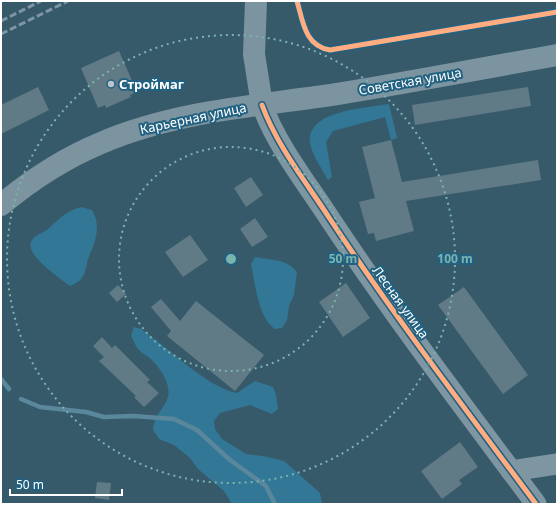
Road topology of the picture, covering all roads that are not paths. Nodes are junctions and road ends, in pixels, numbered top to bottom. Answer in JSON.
{"nodes":[{"id":1,"x":256,"y":1,"type":"edge"},
{"id":2,"x":557,"y":55,"type":"edge"},
{"id":3,"x":262,"y":105,"type":"junction"},
{"id":4,"x":1,"y":205,"type":"edge"},
{"id":5,"x":557,"y":464,"type":"edge"},
{"id":6,"x":511,"y":471,"type":"junction"},
{"id":7,"x":536,"y":504,"type":"edge"}],
"edges":[{"from":1,"to":3,"type":"main road"},
{"from":2,"to":3,"type":"main road","name":"Советская улица"},
{"from":3,"to":4,"type":"main road","name":"Карьерная улица"},
{"from":3,"to":6,"type":"street","name":"Лесная улица"},
{"from":5,"to":6,"type":"street"},
{"from":6,"to":7,"type":"street","name":"Лесная улица"}]}
